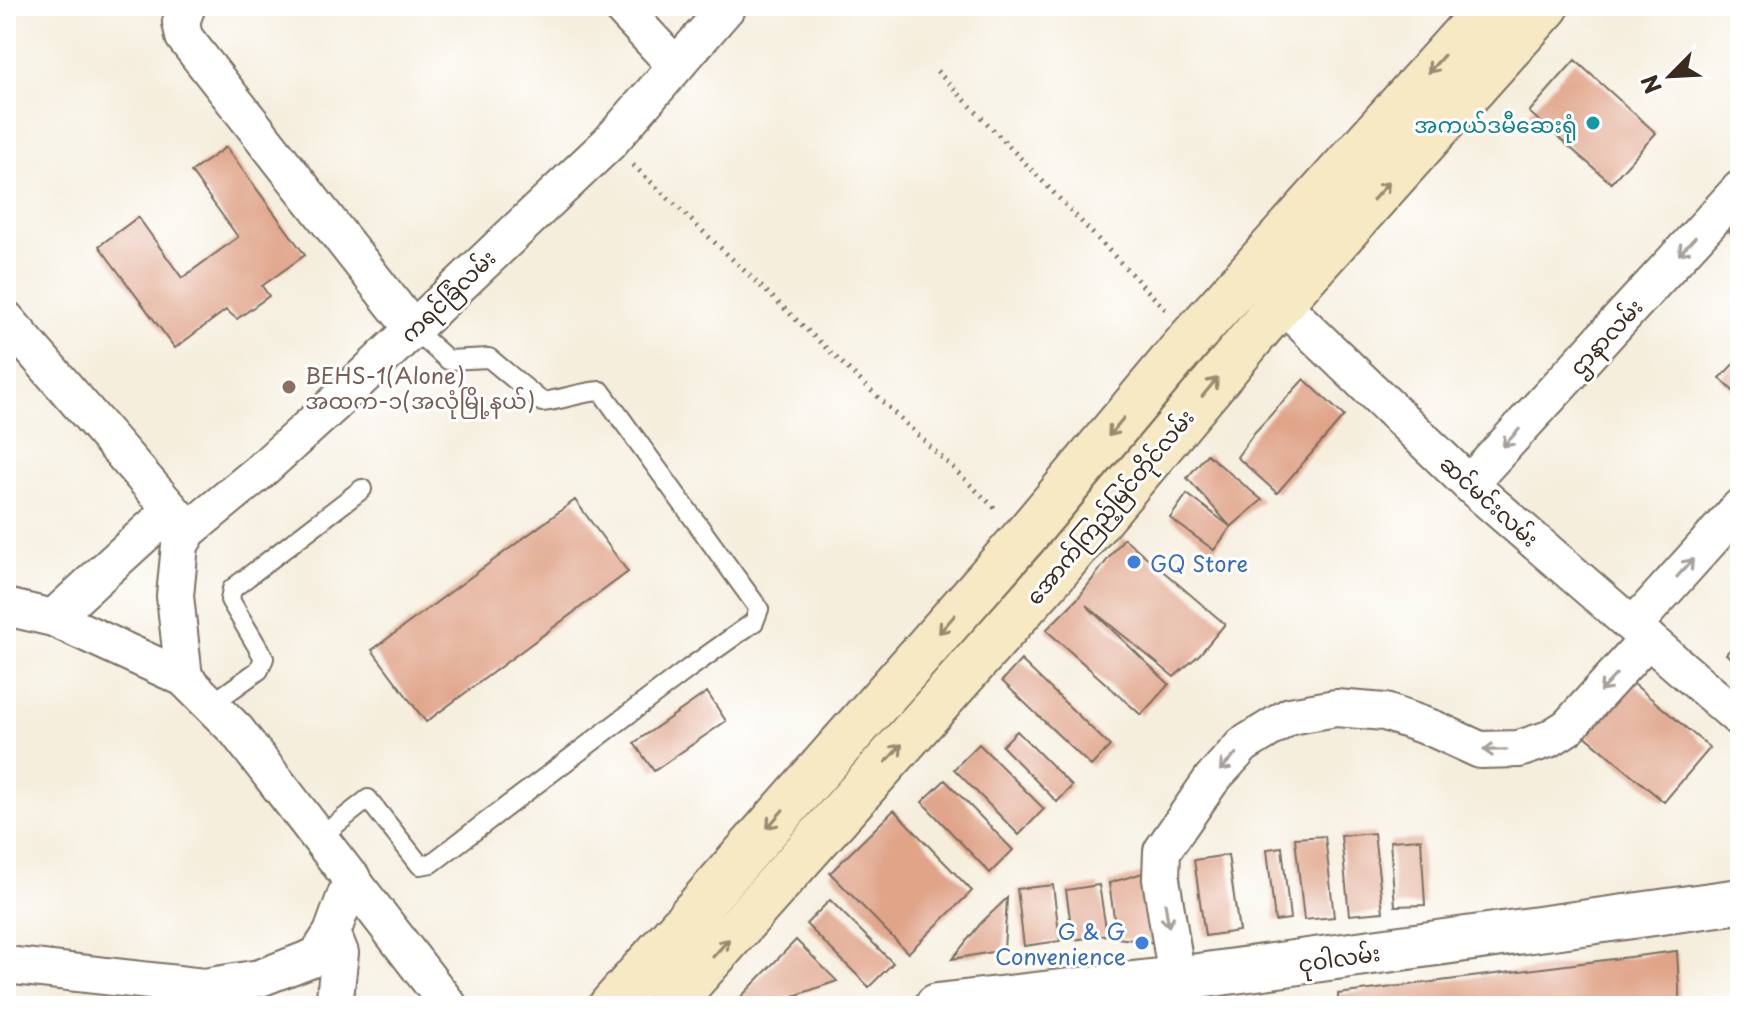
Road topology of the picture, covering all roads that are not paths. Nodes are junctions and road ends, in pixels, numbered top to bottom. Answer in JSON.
{"nodes":[{"id":1,"x":187,"y":6,"type":"edge"},
{"id":2,"x":620,"y":6,"type":"edge"},
{"id":3,"x":728,"y":6,"type":"edge"},
{"id":4,"x":1547,"y":6,"type":"edge"},
{"id":5,"x":1484,"y":12,"type":"edge"},
{"id":6,"x":1512,"y":46,"type":"junction"},
{"id":7,"x":676,"y":66,"type":"junction"},
{"id":8,"x":1740,"y":189,"type":"edge"},
{"id":9,"x":1249,"y":272,"type":"junction"},
{"id":10,"x":1281,"y":303,"type":"junction"},
{"id":11,"x":6,"y":319,"type":"edge"},
{"id":12,"x":412,"y":328,"type":"junction"},
{"id":13,"x":1469,"y":484,"type":"junction"},
{"id":14,"x":362,"y":489,"type":"dead end"},
{"id":15,"x":1740,"y":507,"type":"edge"},
{"id":16,"x":180,"y":520,"type":"junction"},
{"id":17,"x":1025,"y":536,"type":"junction"},
{"id":18,"x":1057,"y":570,"type":"junction"},
{"id":19,"x":6,"y":607,"type":"edge"},
{"id":20,"x":53,"y":618,"type":"junction"},
{"id":21,"x":1641,"y":633,"type":"junction"},
{"id":22,"x":184,"y":678,"type":"junction"},
{"id":23,"x":210,"y":705,"type":"junction"},
{"id":24,"x":1740,"y":719,"type":"edge"},
{"id":25,"x":320,"y":837,"type":"junction"},
{"id":26,"x":352,"y":878,"type":"junction"},
{"id":27,"x":1740,"y":901,"type":"edge"},
{"id":28,"x":332,"y":933,"type":"junction"},
{"id":29,"x":6,"y":965,"type":"edge"},
{"id":30,"x":1177,"y":979,"type":"junction"},
{"id":31,"x":334,"y":1006,"type":"edge"},
{"id":32,"x":449,"y":1006,"type":"edge"},
{"id":33,"x":611,"y":1006,"type":"edge"},
{"id":34,"x":669,"y":1006,"type":"edge"},
{"id":35,"x":937,"y":1006,"type":"edge"}],
"edges":[{"from":1,"to":12,"type":"street"},
{"from":2,"to":7,"type":"street"},
{"from":3,"to":7,"type":"street","name":"ကရင်ခြံလမ်း"},
{"from":4,"to":6,"type":"main road","name":"အောက်ကြည့်မြင်တိုင်လမ်း"},
{"from":5,"to":6,"type":"main road"},
{"from":5,"to":9,"type":"main road","name":"အောက်ကြည့်မြင်တိုင်လမ်း","one_way":true},
{"from":10,"to":6,"type":"main road","name":"အောက်ကြည့်မြင်တိုင်လမ်း","one_way":true},
{"from":7,"to":12,"type":"street","name":"ကရင်ခြံလမ်း"},
{"from":8,"to":13,"type":"street","name":"ဌာနာလမ်း","one_way":true},
{"from":9,"to":10,"type":"street","name":"ဆင်မင်းလမ်း"},
{"from":9,"to":17,"type":"main road","name":"အောက်ကြည့်မြင်တိုင်လမ်း","one_way":true},
{"from":10,"to":13,"type":"street","name":"ဆင်မင်းလမ်း"},
{"from":18,"to":10,"type":"main road","name":"အောက်ကြည့်မြင်တိုင်လမ်း","one_way":true},
{"from":11,"to":16,"type":"street"},
{"from":12,"to":16,"type":"street","name":"ကရင်ခြံလမ်း"},
{"from":12,"to":25,"type":"lane"},
{"from":13,"to":21,"type":"street","name":"ဆင်မင်းလမ်း"},
{"from":14,"to":23,"type":"lane"},
{"from":21,"to":15,"type":"street","one_way":true},
{"from":16,"to":20,"type":"street","name":"ကရင်ခြံလမ်း"},
{"from":16,"to":22,"type":"street"},
{"from":17,"to":18,"type":"main road"},
{"from":17,"to":33,"type":"main road","name":"အောက်ကြည့်မြင်တိုင်လမ်း","one_way":true},
{"from":34,"to":18,"type":"main road","name":"အောက်ကြည့်မြင်တိုင်လမ်း","one_way":true},
{"from":19,"to":20,"type":"street"},
{"from":20,"to":22,"type":"street"},
{"from":21,"to":24,"type":"street","name":"ဆင်မင်းလမ်း"},
{"from":21,"to":30,"type":"street","one_way":true},
{"from":22,"to":23,"type":"street"},
{"from":23,"to":25,"type":"street"},
{"from":25,"to":26,"type":"street"},
{"from":26,"to":28,"type":"street"},
{"from":26,"to":32,"type":"street"},
{"from":27,"to":30,"type":"street","name":"ငုဝါလမ်း"},
{"from":28,"to":29,"type":"street"},
{"from":28,"to":31,"type":"street"},
{"from":30,"to":35,"type":"street","name":"ငုဝါလမ်း"}]}
